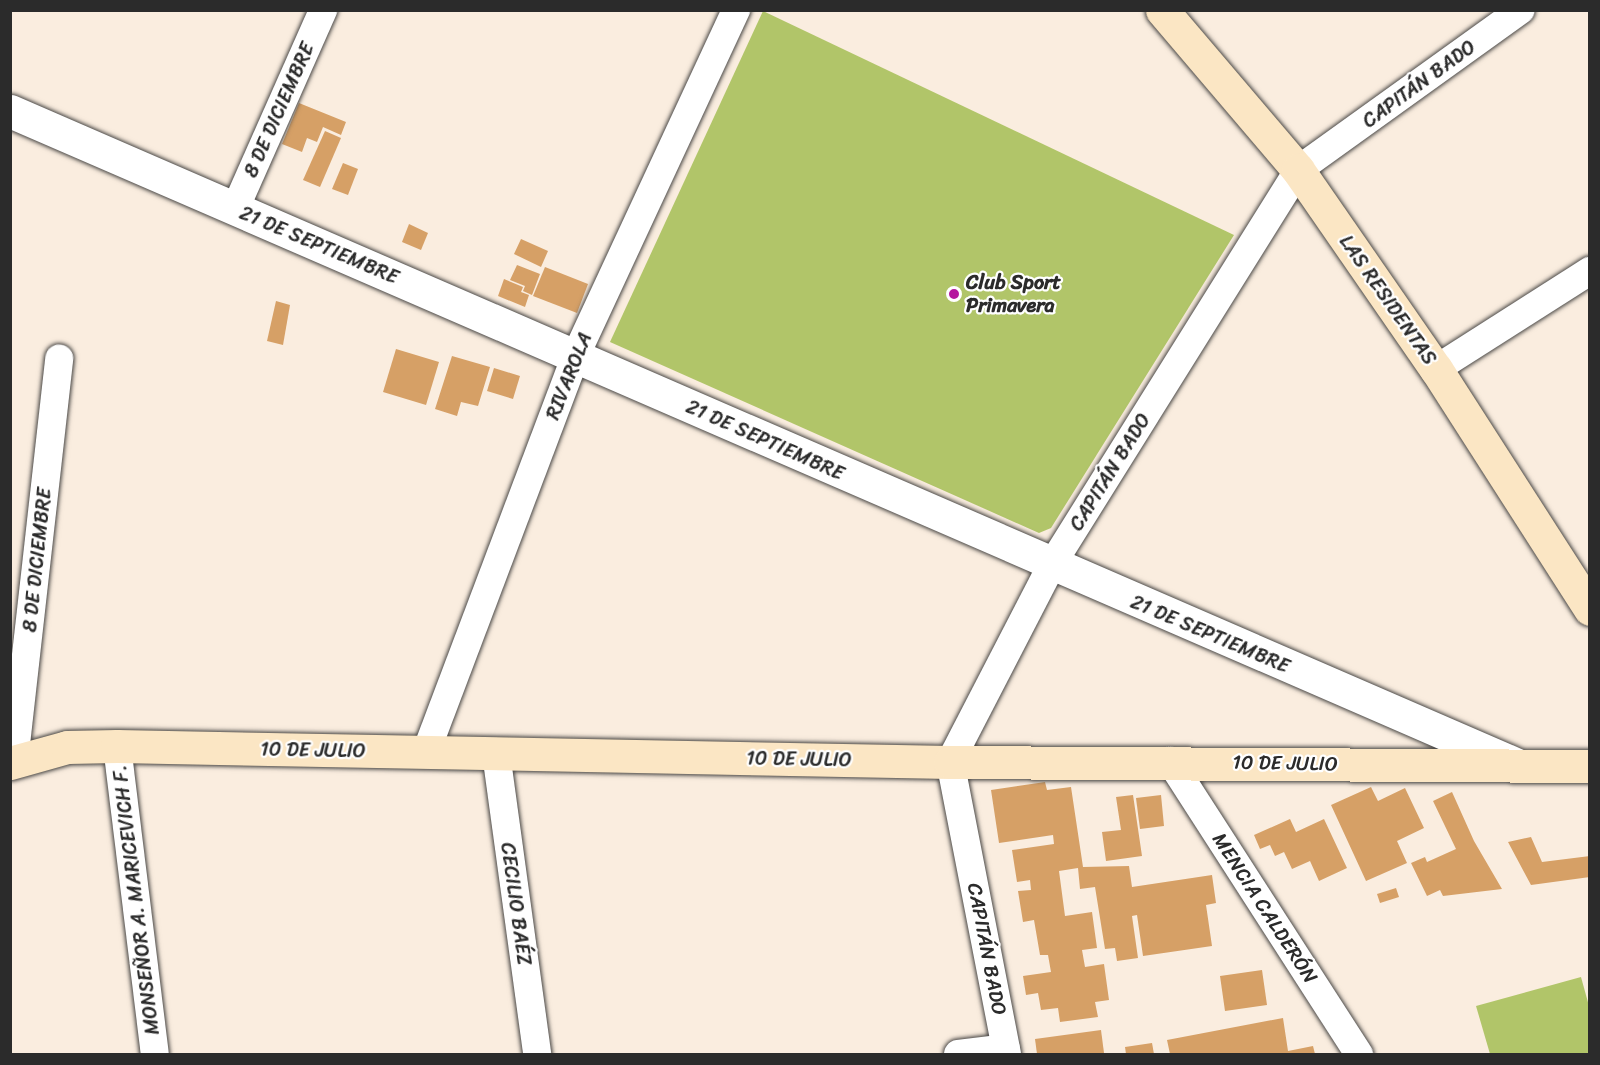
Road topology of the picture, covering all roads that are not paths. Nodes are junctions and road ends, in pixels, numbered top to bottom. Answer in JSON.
{"nodes":[{"id":1,"x":323,"y":10,"type":"edge"},
{"id":2,"x":735,"y":10,"type":"edge"},
{"id":3,"x":1162,"y":10,"type":"edge"},
{"id":4,"x":1521,"y":10,"type":"edge"},
{"id":5,"x":10,"y":111,"type":"edge"},
{"id":6,"x":1298,"y":170,"type":"junction"},
{"id":7,"x":235,"y":209,"type":"junction"},
{"id":8,"x":1590,"y":271,"type":"edge"},
{"id":9,"x":575,"y":357,"type":"junction"},
{"id":10,"x":59,"y":359,"type":"dead end"},
{"id":11,"x":1436,"y":369,"type":"junction"},
{"id":12,"x":1051,"y":566,"type":"junction"},
{"id":13,"x":1586,"y":597,"type":"edge"},
{"id":14,"x":117,"y":746,"type":"junction"},
{"id":15,"x":426,"y":752,"type":"junction"},
{"id":16,"x":496,"y":753,"type":"junction"},
{"id":17,"x":1170,"y":761,"type":"junction"},
{"id":18,"x":12,"y":762,"type":"edge"},
{"id":19,"x":950,"y":762,"type":"junction"},
{"id":20,"x":1520,"y":766,"type":"junction"},
{"id":21,"x":1590,"y":766,"type":"edge"},
{"id":22,"x":1007,"y":1051,"type":"edge"},
{"id":23,"x":155,"y":1054,"type":"edge"},
{"id":24,"x":537,"y":1054,"type":"edge"},
{"id":25,"x":958,"y":1054,"type":"edge"},
{"id":26,"x":1359,"y":1054,"type":"edge"}],
"edges":[{"from":1,"to":7,"type":"street","name":"8 DE DICIEMBRE"},
{"from":2,"to":9,"type":"street","name":"RIVAROLA"},
{"from":3,"to":6,"type":"main road","name":"LAS RESIDENTAS"},
{"from":4,"to":6,"type":"street","name":"CAPITÁN BADO"},
{"from":5,"to":7,"type":"street","name":"21 DE SEPTIEMBRE"},
{"from":6,"to":11,"type":"main road","name":"LAS RESIDENTAS"},
{"from":6,"to":12,"type":"street","name":"CAPITÁN BADO"},
{"from":7,"to":9,"type":"street","name":"21 DE SEPTIEMBRE"},
{"from":8,"to":11,"type":"street"},
{"from":9,"to":12,"type":"street","name":"21 DE SEPTIEMBRE"},
{"from":9,"to":15,"type":"street","name":"RIVAROLA"},
{"from":10,"to":18,"type":"street","name":"8 DE DICIEMBRE"},
{"from":11,"to":13,"type":"main road","name":"LAS RESIDENTAS"},
{"from":12,"to":19,"type":"street","name":"CAPITÁN BADO"},
{"from":12,"to":20,"type":"street","name":"21 DE SEPTIEMBRE"},
{"from":14,"to":15,"type":"main road","name":"10 DE JULIO"},
{"from":14,"to":18,"type":"main road","name":"10 DE JULIO"},
{"from":14,"to":23,"type":"street","name":"MONSEÑOR A. MARICEVICH F."},
{"from":15,"to":16,"type":"main road","name":"10 DE JULIO"},
{"from":16,"to":19,"type":"main road","name":"10 DE JULIO"},
{"from":16,"to":24,"type":"street","name":"CECILIO BAÉZ"},
{"from":17,"to":19,"type":"main road","name":"10 DE JULIO"},
{"from":17,"to":20,"type":"main road","name":"10 DE JULIO"},
{"from":17,"to":26,"type":"street","name":"MENCIA CALDERÓN"},
{"from":19,"to":22,"type":"street","name":"CAPITÁN BADO"},
{"from":20,"to":21,"type":"main road","name":"10 DE JULIO"},
{"from":22,"to":25,"type":"street"}]}
